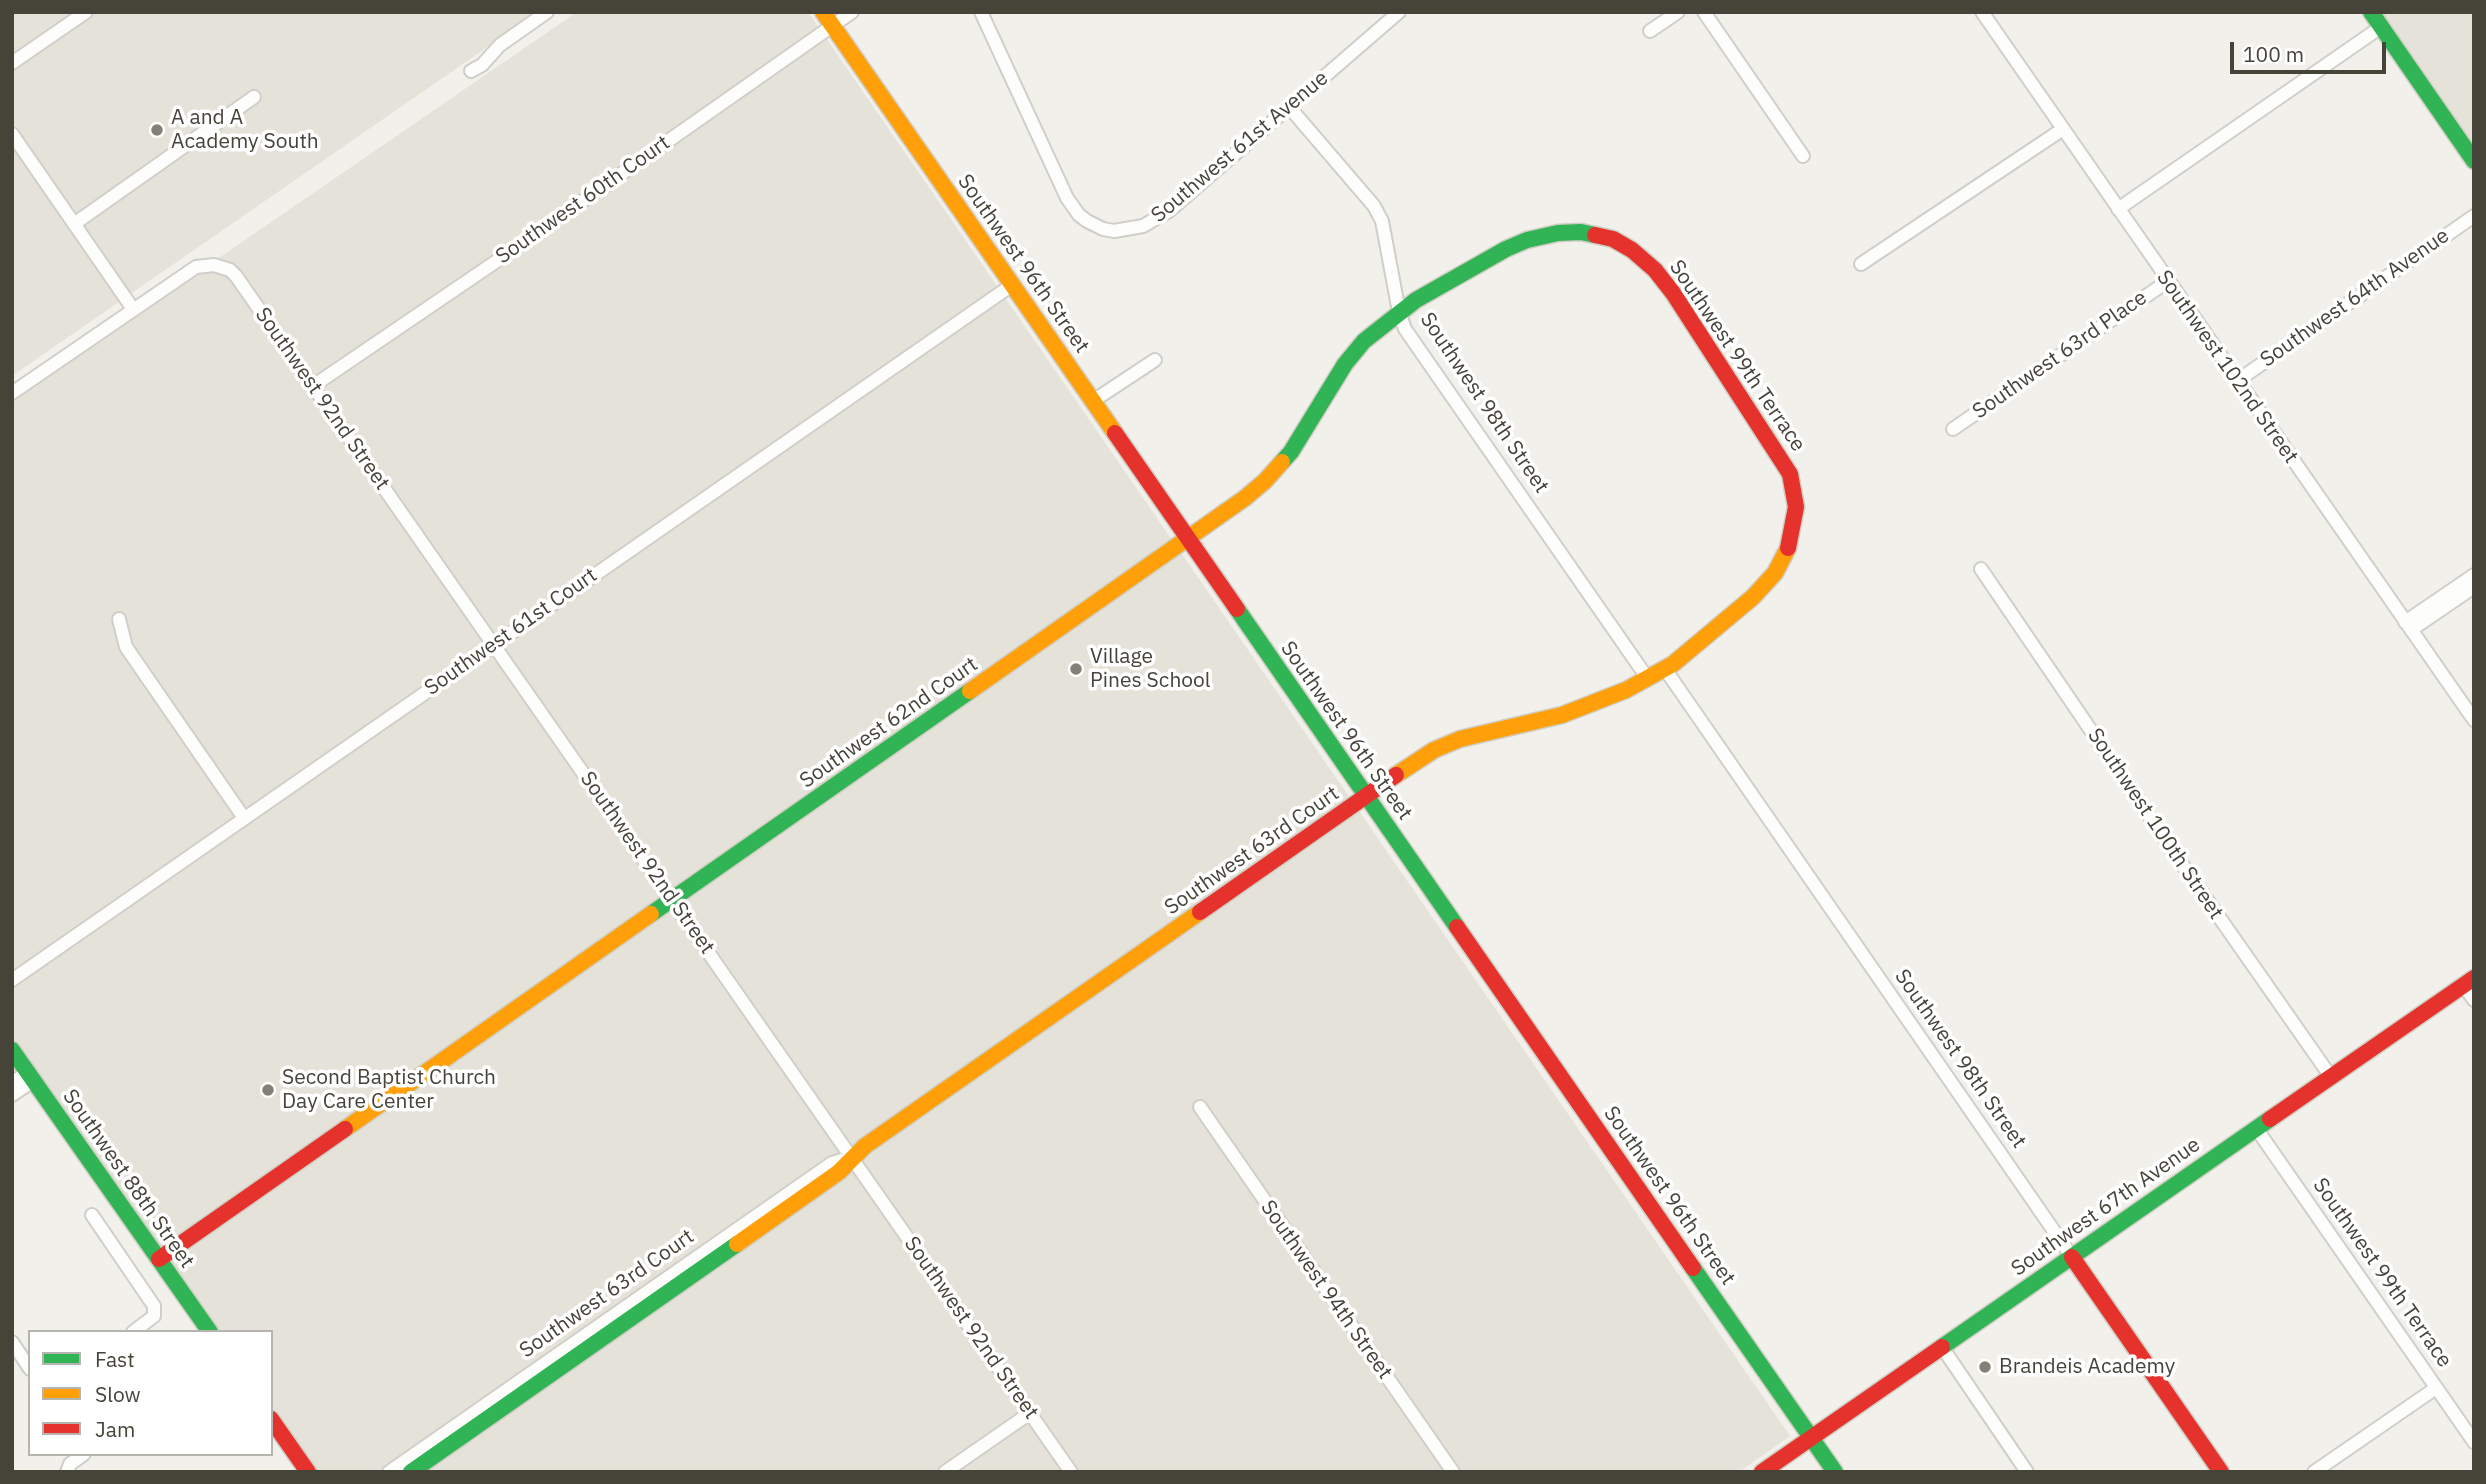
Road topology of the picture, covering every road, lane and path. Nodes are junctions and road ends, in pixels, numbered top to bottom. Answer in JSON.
{"nodes":[{"id":1,"x":86,"y":12,"type":"edge"},
{"id":2,"x":547,"y":12,"type":"edge"},
{"id":3,"x":852,"y":12,"type":"edge"},
{"id":4,"x":981,"y":12,"type":"edge"},
{"id":5,"x":1399,"y":12,"type":"edge"},
{"id":6,"x":1678,"y":12,"type":"edge"},
{"id":7,"x":1704,"y":12,"type":"edge"},
{"id":8,"x":1982,"y":12,"type":"edge"},
{"id":9,"x":2371,"y":12,"type":"edge"},
{"id":10,"x":828,"y":19,"type":"edge"},
{"id":11,"x":2381,"y":27,"type":"junction"},
{"id":12,"x":1650,"y":31,"type":"dead end"},
{"id":13,"x":12,"y":64,"type":"edge"},
{"id":14,"x":471,"y":71,"type":"dead end"},
{"id":15,"x":254,"y":97,"type":"dead end"},
{"id":16,"x":1290,"y":108,"type":"junction"},
{"id":17,"x":2063,"y":129,"type":"junction"},
{"id":18,"x":12,"y":135,"type":"edge"},
{"id":19,"x":1803,"y":156,"type":"dead end"},
{"id":20,"x":2474,"y":161,"type":"edge"},
{"id":21,"x":2118,"y":209,"type":"junction"},
{"id":22,"x":2474,"y":216,"type":"edge"},
{"id":23,"x":74,"y":224,"type":"junction"},
{"id":24,"x":1620,"y":242,"type":"joint"},
{"id":25,"x":1861,"y":264,"type":"dead end"},
{"id":26,"x":2168,"y":281,"type":"junction"},
{"id":27,"x":1012,"y":285,"type":"junction"},
{"id":28,"x":133,"y":309,"type":"junction"},
{"id":29,"x":1399,"y":312,"type":"junction"},
{"id":30,"x":1155,"y":360,"type":"dead end"},
{"id":31,"x":2237,"y":381,"type":"junction"},
{"id":32,"x":313,"y":386,"type":"junction"},
{"id":33,"x":12,"y":393,"type":"edge"},
{"id":34,"x":1093,"y":401,"type":"junction"},
{"id":35,"x":1953,"y":429,"type":"dead end"},
{"id":36,"x":1796,"y":507,"type":"joint"},
{"id":37,"x":1188,"y":540,"type":"junction"},
{"id":38,"x":1981,"y":569,"type":"dead end"},
{"id":39,"x":2474,"y":575,"type":"edge"},
{"id":40,"x":2474,"y":587,"type":"edge"},
{"id":41,"x":119,"y":618,"type":"dead end"},
{"id":42,"x":2408,"y":626,"type":"junction"},
{"id":43,"x":494,"y":644,"type":"junction"},
{"id":44,"x":1665,"y":669,"type":"junction"},
{"id":45,"x":1648,"y":679,"type":"junction"},
{"id":46,"x":2474,"y":720,"type":"edge"},
{"id":47,"x":1366,"y":796,"type":"junction"},
{"id":48,"x":244,"y":818,"type":"junction"},
{"id":49,"x":673,"y":900,"type":"junction"},
{"id":50,"x":12,"y":980,"type":"edge"},
{"id":51,"x":2469,"y":981,"type":"edge"},
{"id":52,"x":2474,"y":1000,"type":"edge"},
{"id":53,"x":12,"y":1051,"type":"edge"},
{"id":54,"x":30,"y":1077,"type":"junction"},
{"id":55,"x":2331,"y":1077,"type":"junction"},
{"id":56,"x":12,"y":1083,"type":"edge"},
{"id":57,"x":12,"y":1095,"type":"edge"},
{"id":58,"x":1200,"y":1107,"type":"dead end"},
{"id":59,"x":2256,"y":1128,"type":"junction"},
{"id":60,"x":852,"y":1157,"type":"junction"},
{"id":61,"x":92,"y":1215,"type":"dead end"},
{"id":62,"x":2072,"y":1257,"type":"junction"},
{"id":63,"x":159,"y":1259,"type":"junction"},
{"id":64,"x":136,"y":1330,"type":"edge"},
{"id":65,"x":209,"y":1330,"type":"edge"},
{"id":66,"x":12,"y":1342,"type":"edge"},
{"id":67,"x":1942,"y":1347,"type":"junction"},
{"id":68,"x":28,"y":1366,"type":"edge"},
{"id":69,"x":2436,"y":1388,"type":"junction"},
{"id":70,"x":1030,"y":1413,"type":"junction"},
{"id":71,"x":273,"y":1422,"type":"edge"},
{"id":72,"x":449,"y":1437,"type":"junction"},
{"id":73,"x":1811,"y":1438,"type":"junction"},
{"id":74,"x":2474,"y":1442,"type":"edge"},
{"id":75,"x":81,"y":1456,"type":"edge"},
{"id":76,"x":67,"y":1472,"type":"edge"},
{"id":77,"x":308,"y":1472,"type":"edge"},
{"id":78,"x":389,"y":1472,"type":"edge"},
{"id":79,"x":411,"y":1472,"type":"edge"},
{"id":80,"x":945,"y":1472,"type":"edge"},
{"id":81,"x":1071,"y":1472,"type":"edge"},
{"id":82,"x":1453,"y":1472,"type":"edge"},
{"id":83,"x":1762,"y":1472,"type":"edge"},
{"id":84,"x":1835,"y":1472,"type":"edge"},
{"id":85,"x":2027,"y":1472,"type":"edge"},
{"id":86,"x":2221,"y":1472,"type":"edge"},
{"id":87,"x":2314,"y":1472,"type":"edge"}],
"edges":[{"from":1,"to":13,"type":"street"},
{"from":2,"to":14,"type":"street"},
{"from":3,"to":10,"type":"street","name":"Southwest 60th Court"},
{"from":4,"to":16,"type":"street","name":"Southwest 61st Avenue"},
{"from":5,"to":16,"type":"street","name":"Southwest 61st Avenue"},
{"from":6,"to":12,"type":"street"},
{"from":7,"to":19,"type":"street"},
{"from":8,"to":17,"type":"street","name":"Southwest 102nd Street"},
{"from":9,"to":11,"type":"street"},
{"from":10,"to":27,"type":"street","name":"Southwest 96th Street"},
{"from":10,"to":32,"type":"street","name":"Southwest 60th Court"},
{"from":11,"to":20,"type":"street"},
{"from":11,"to":21,"type":"street"},
{"from":15,"to":23,"type":"street"},
{"from":16,"to":29,"type":"street","name":"Southwest 98th Street"},
{"from":17,"to":21,"type":"street","name":"Southwest 102nd Street"},
{"from":17,"to":25,"type":"street"},
{"from":18,"to":23,"type":"street"},
{"from":21,"to":26,"type":"street","name":"Southwest 102nd Street"},
{"from":22,"to":31,"type":"street","name":"Southwest 64th Avenue"},
{"from":23,"to":28,"type":"street"},
{"from":24,"to":29,"type":"street","name":"Southwest 62nd Court"},
{"from":24,"to":36,"type":"street","name":"Southwest 99th Terrace"},
{"from":26,"to":31,"type":"street","name":"Southwest 102nd Street"},
{"from":26,"to":35,"type":"street","name":"Southwest 63rd Place"},
{"from":27,"to":34,"type":"street","name":"Southwest 96th Street"},
{"from":27,"to":43,"type":"street","name":"Southwest 61st Court"},
{"from":28,"to":32,"type":"street","name":"Southwest 92nd Street"},
{"from":28,"to":33,"type":"street"},
{"from":29,"to":37,"type":"street","name":"Southwest 62nd Court"},
{"from":29,"to":45,"type":"street","name":"Southwest 98th Street"},
{"from":30,"to":34,"type":"street"},
{"from":31,"to":42,"type":"street","name":"Southwest 102nd Street"},
{"from":32,"to":43,"type":"street","name":"Southwest 92nd Street"},
{"from":34,"to":37,"type":"street","name":"Southwest 96th Street"},
{"from":36,"to":44,"type":"street","name":"Southwest 63rd Court"},
{"from":37,"to":47,"type":"street","name":"Southwest 96th Street"},
{"from":37,"to":49,"type":"street","name":"Southwest 62nd Court"},
{"from":38,"to":55,"type":"street","name":"Southwest 100th Street"},
{"from":39,"to":42,"type":"street"},
{"from":40,"to":42,"type":"street"},
{"from":41,"to":48,"type":"street"},
{"from":42,"to":46,"type":"street","name":"Southwest 102nd Street"},
{"from":43,"to":48,"type":"street","name":"Southwest 61st Court"},
{"from":43,"to":49,"type":"street","name":"Southwest 92nd Street"},
{"from":44,"to":45,"type":"street","name":"Southwest 63rd Court"},
{"from":44,"to":62,"type":"street","name":"Southwest 98th Street"},
{"from":45,"to":47,"type":"street","name":"Southwest 63rd Court"},
{"from":47,"to":60,"type":"street","name":"Southwest 63rd Court"},
{"from":47,"to":73,"type":"street","name":"Southwest 96th Street"},
{"from":48,"to":50,"type":"street","name":"Southwest 61st Court"},
{"from":49,"to":60,"type":"street","name":"Southwest 92nd Street"},
{"from":49,"to":63,"type":"street","name":"Southwest 62nd Court"},
{"from":51,"to":52,"type":"street"},
{"from":51,"to":55,"type":"street","name":"Southwest 67th Avenue"},
{"from":53,"to":54,"type":"street","name":"Southwest 88th Street"},
{"from":54,"to":56,"type":"street"},
{"from":54,"to":57,"type":"street"},
{"from":54,"to":63,"type":"street","name":"Southwest 88th Street"},
{"from":55,"to":59,"type":"street","name":"Southwest 67th Avenue"},
{"from":58,"to":82,"type":"street","name":"Southwest 94th Street"},
{"from":59,"to":62,"type":"street","name":"Southwest 67th Avenue"},
{"from":59,"to":69,"type":"street","name":"Southwest 99th Terrace"},
{"from":60,"to":70,"type":"street","name":"Southwest 92nd Street"},
{"from":60,"to":72,"type":"street","name":"Southwest 63rd Court"},
{"from":61,"to":64,"type":"street"},
{"from":62,"to":67,"type":"street","name":"Southwest 67th Avenue"},
{"from":62,"to":86,"type":"street","name":"Southwest 98th Street"},
{"from":63,"to":65,"type":"street","name":"Southwest 88th Street"},
{"from":66,"to":68,"type":"street"},
{"from":67,"to":73,"type":"street","name":"Southwest 67th Avenue"},
{"from":67,"to":85,"type":"street"},
{"from":69,"to":74,"type":"street","name":"Southwest 99th Terrace"},
{"from":69,"to":87,"type":"street"},
{"from":70,"to":80,"type":"street"},
{"from":70,"to":81,"type":"street","name":"Southwest 92nd Street"},
{"from":71,"to":77,"type":"street"},
{"from":72,"to":78,"type":"street","name":"Southwest 63rd Court"},
{"from":72,"to":79,"type":"street","name":"Southwest 63rd Court"},
{"from":73,"to":83,"type":"street","name":"Southwest 67th Avenue"},
{"from":73,"to":84,"type":"street","name":"Southwest 96th Street"},
{"from":75,"to":76,"type":"street"}]}
